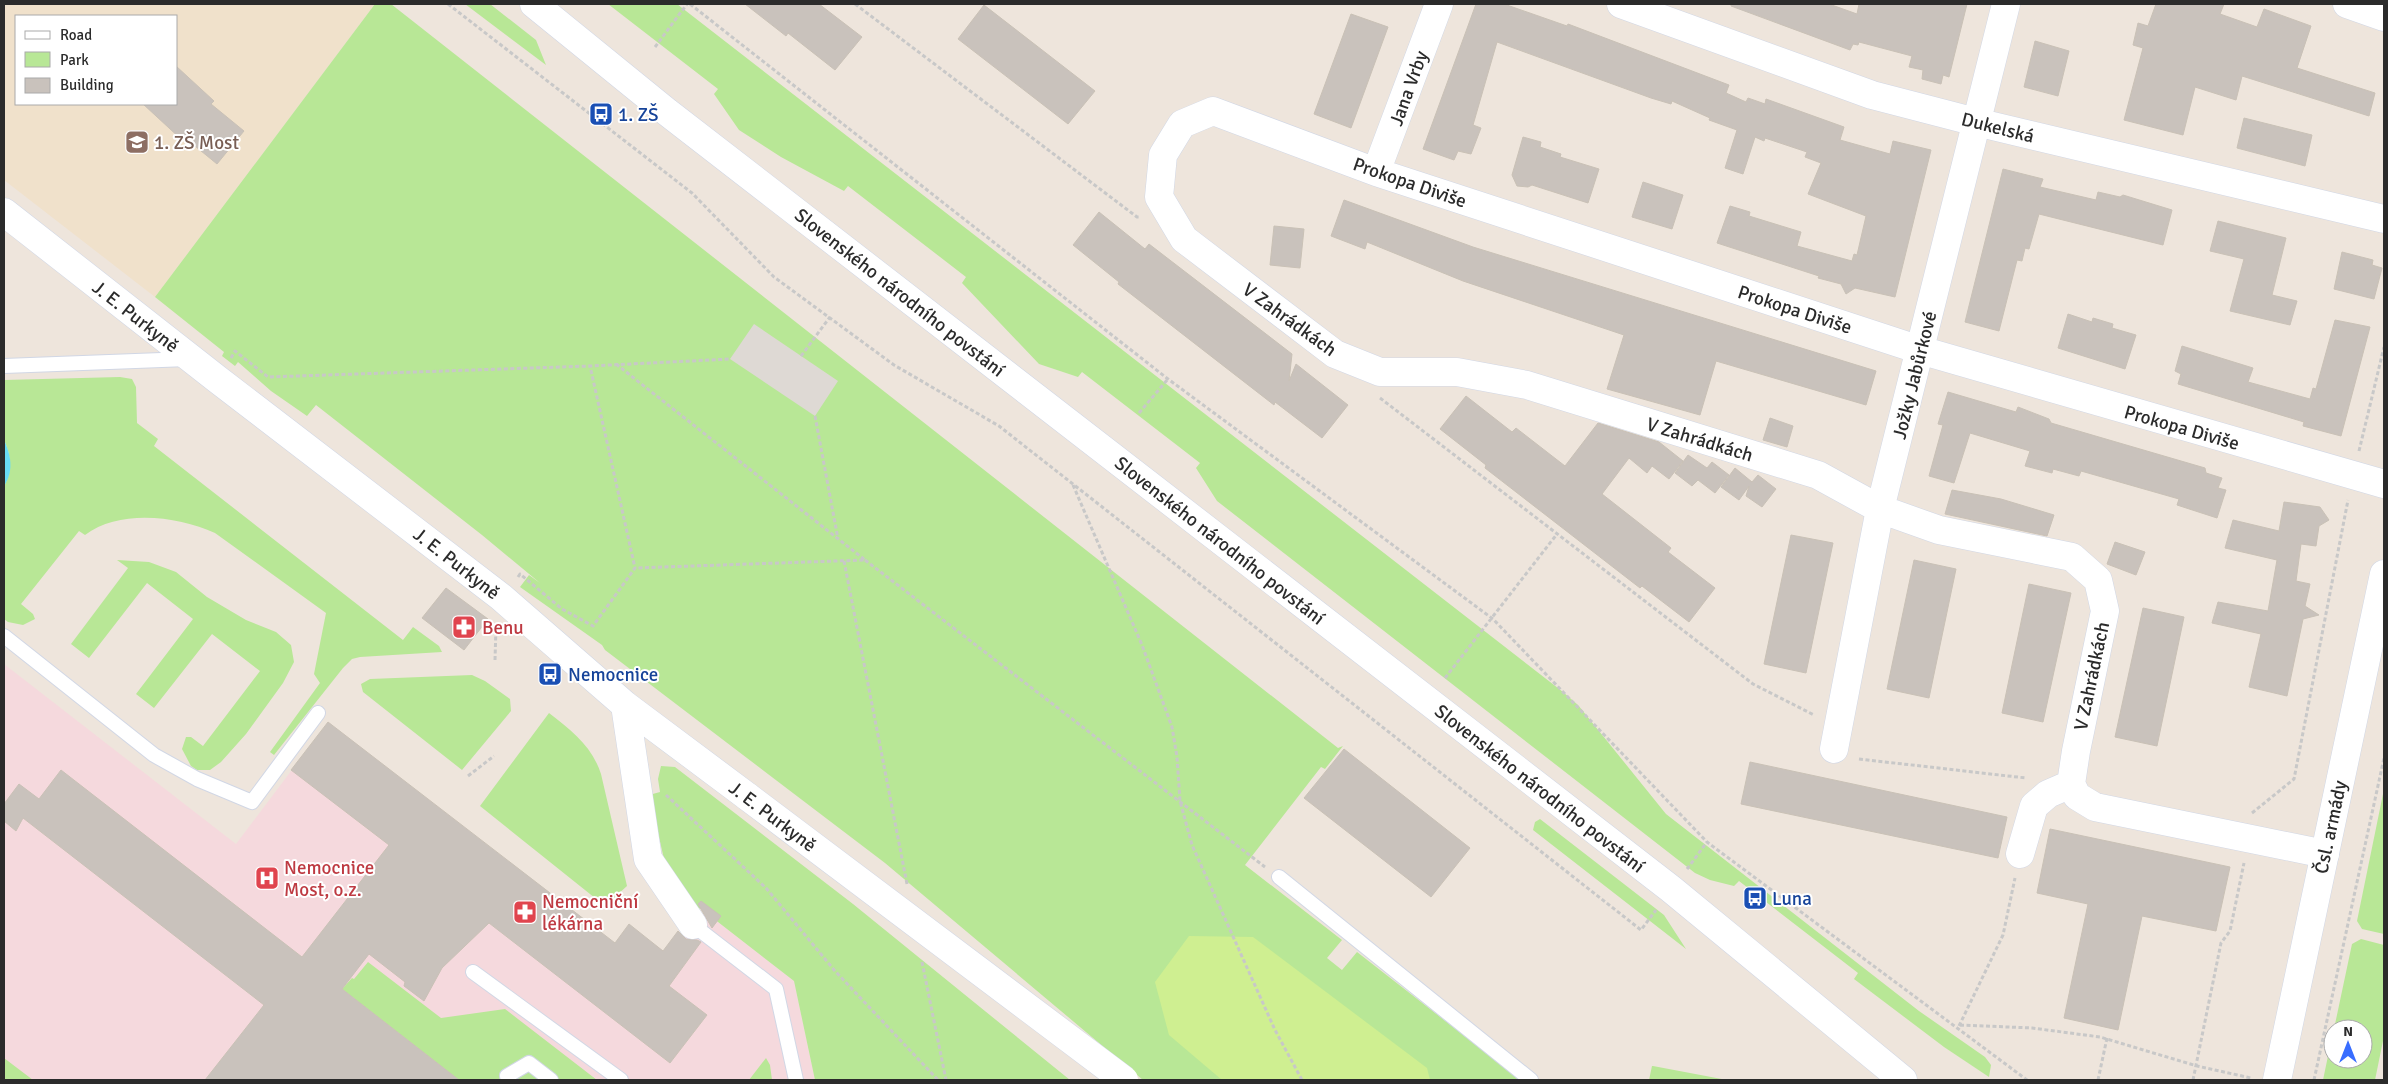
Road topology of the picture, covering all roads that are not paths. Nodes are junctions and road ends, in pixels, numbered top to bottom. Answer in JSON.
{"nodes":[{"id":1,"x":534,"y":4,"type":"edge"},
{"id":2,"x":1439,"y":4,"type":"edge"},
{"id":3,"x":1621,"y":4,"type":"edge"},
{"id":4,"x":2006,"y":4,"type":"edge"},
{"id":5,"x":2347,"y":4,"type":"edge"},
{"id":6,"x":2384,"y":17,"type":"edge"},
{"id":7,"x":1213,"y":111,"type":"joint"},
{"id":8,"x":1976,"y":122,"type":"junction"},
{"id":9,"x":1376,"y":172,"type":"junction"},
{"id":10,"x":4,"y":212,"type":"edge"},
{"id":11,"x":2384,"y":219,"type":"edge"},
{"id":12,"x":1920,"y":350,"type":"junction"},
{"id":13,"x":191,"y":359,"type":"junction"},
{"id":14,"x":4,"y":366,"type":"edge"},
{"id":15,"x":2384,"y":484,"type":"edge"},
{"id":16,"x":1880,"y":509,"type":"junction"},
{"id":17,"x":2384,"y":574,"type":"edge"},
{"id":18,"x":4,"y":636,"type":"edge"},
{"id":19,"x":625,"y":705,"type":"junction"},
{"id":20,"x":318,"y":712,"type":"dead end"},
{"id":21,"x":1836,"y":738,"type":"road end"},
{"id":22,"x":2071,"y":784,"type":"junction"},
{"id":23,"x":2020,"y":854,"type":"road end"},
{"id":24,"x":2325,"y":854,"type":"junction"},
{"id":25,"x":1279,"y":877,"type":"road end"},
{"id":26,"x":693,"y":925,"type":"joint"},
{"id":27,"x":473,"y":972,"type":"dead end"},
{"id":28,"x":508,"y":1080,"type":"edge"},
{"id":29,"x":551,"y":1080,"type":"edge"},
{"id":30,"x":621,"y":1080,"type":"edge"},
{"id":31,"x":796,"y":1080,"type":"edge"},
{"id":32,"x":1124,"y":1080,"type":"edge"},
{"id":33,"x":1531,"y":1080,"type":"edge"},
{"id":34,"x":1903,"y":1080,"type":"edge"},
{"id":35,"x":2277,"y":1080,"type":"edge"}],
"edges":[{"from":1,"to":34,"type":"street","name":"Slovenského národního povstání"},
{"from":2,"to":9,"type":"street","name":"Jana Vrby"},
{"from":3,"to":8,"type":"street","name":"Dukelská"},
{"from":4,"to":8,"type":"street","name":"Jožky Jabůrkové"},
{"from":5,"to":6,"type":"street"},
{"from":7,"to":9,"type":"street","name":"Prokopa Diviše"},
{"from":7,"to":16,"type":"street","name":"V Zahrádkách"},
{"from":8,"to":11,"type":"street","name":"Dukelská"},
{"from":8,"to":12,"type":"street","name":"Jožky Jabůrkové"},
{"from":9,"to":12,"type":"street","name":"Prokopa Diviše"},
{"from":10,"to":13,"type":"street","name":"J. E. Purkyně"},
{"from":12,"to":15,"type":"street","name":"Prokopa Diviše"},
{"from":12,"to":16,"type":"street","name":"Jožky Jabůrkové"},
{"from":13,"to":14,"type":"lane"},
{"from":13,"to":19,"type":"street","name":"J. E. Purkyně"},
{"from":16,"to":21,"type":"street","name":"Jožky Jabůrkové"},
{"from":16,"to":22,"type":"street","name":"V Zahrádkách"},
{"from":17,"to":24,"type":"street","name":"Čsl. armády"},
{"from":18,"to":20,"type":"lane"},
{"from":19,"to":26,"type":"street"},
{"from":19,"to":32,"type":"street","name":"J. E. Purkyně","bridge":true},
{"from":22,"to":23,"type":"street"},
{"from":22,"to":24,"type":"street"},
{"from":24,"to":35,"type":"street","name":"Čsl. armády"},
{"from":25,"to":33,"type":"lane"},
{"from":26,"to":31,"type":"lane"},
{"from":27,"to":30,"type":"lane"},
{"from":28,"to":29,"type":"lane"}]}
